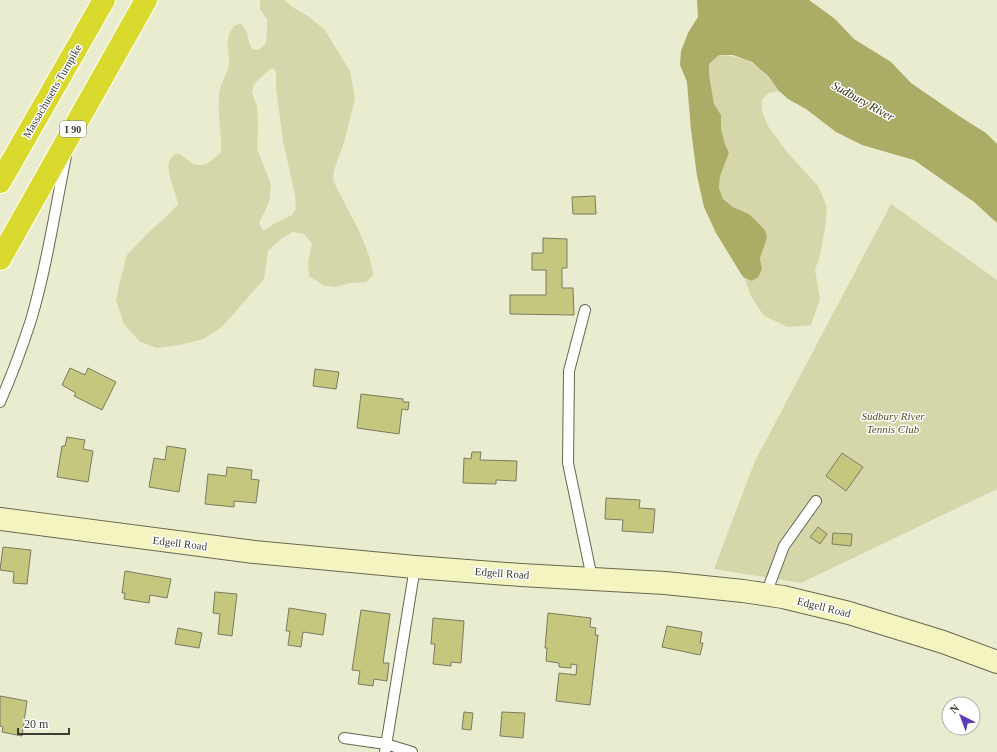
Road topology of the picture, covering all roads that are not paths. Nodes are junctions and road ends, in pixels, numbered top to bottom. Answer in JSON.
{"nodes":[{"id":1,"x":104,"y":0,"type":"edge"},
{"id":2,"x":146,"y":0,"type":"edge"},
{"id":3,"x":70,"y":134,"type":"junction"},
{"id":4,"x":0,"y":182,"type":"edge"},
{"id":5,"x":0,"y":259,"type":"edge"},
{"id":6,"x":585,"y":310,"type":"dead end"},
{"id":7,"x":0,"y":402,"type":"edge"},
{"id":8,"x":816,"y":501,"type":"dead end"},
{"id":9,"x":0,"y":519,"type":"edge"},
{"id":10,"x":414,"y":566,"type":"junction"},
{"id":11,"x":592,"y":578,"type":"junction"},
{"id":12,"x":766,"y":594,"type":"junction"},
{"id":13,"x":997,"y":662,"type":"edge"},
{"id":14,"x":344,"y":738,"type":"dead end"},
{"id":15,"x":386,"y":748,"type":"edge"},
{"id":16,"x":412,"y":752,"type":"edge"}],
"edges":[{"from":1,"to":4,"type":"highway","name":"Massachusetts Turnpike"},
{"from":2,"to":3,"type":"highway","number":"I 90"},
{"from":3,"to":5,"type":"highway","number":"I 90"},
{"from":3,"to":7,"type":"lane"},
{"from":6,"to":11,"type":"lane"},
{"from":8,"to":12,"type":"lane"},
{"from":9,"to":10,"type":"main road","name":"Edgell Road"},
{"from":10,"to":11,"type":"main road","name":"Edgell Road"},
{"from":10,"to":15,"type":"lane"},
{"from":11,"to":12,"type":"main road","name":"Edgell Road"},
{"from":12,"to":13,"type":"main road","name":"Edgell Road"},
{"from":14,"to":15,"type":"lane"},
{"from":15,"to":16,"type":"lane"}]}
